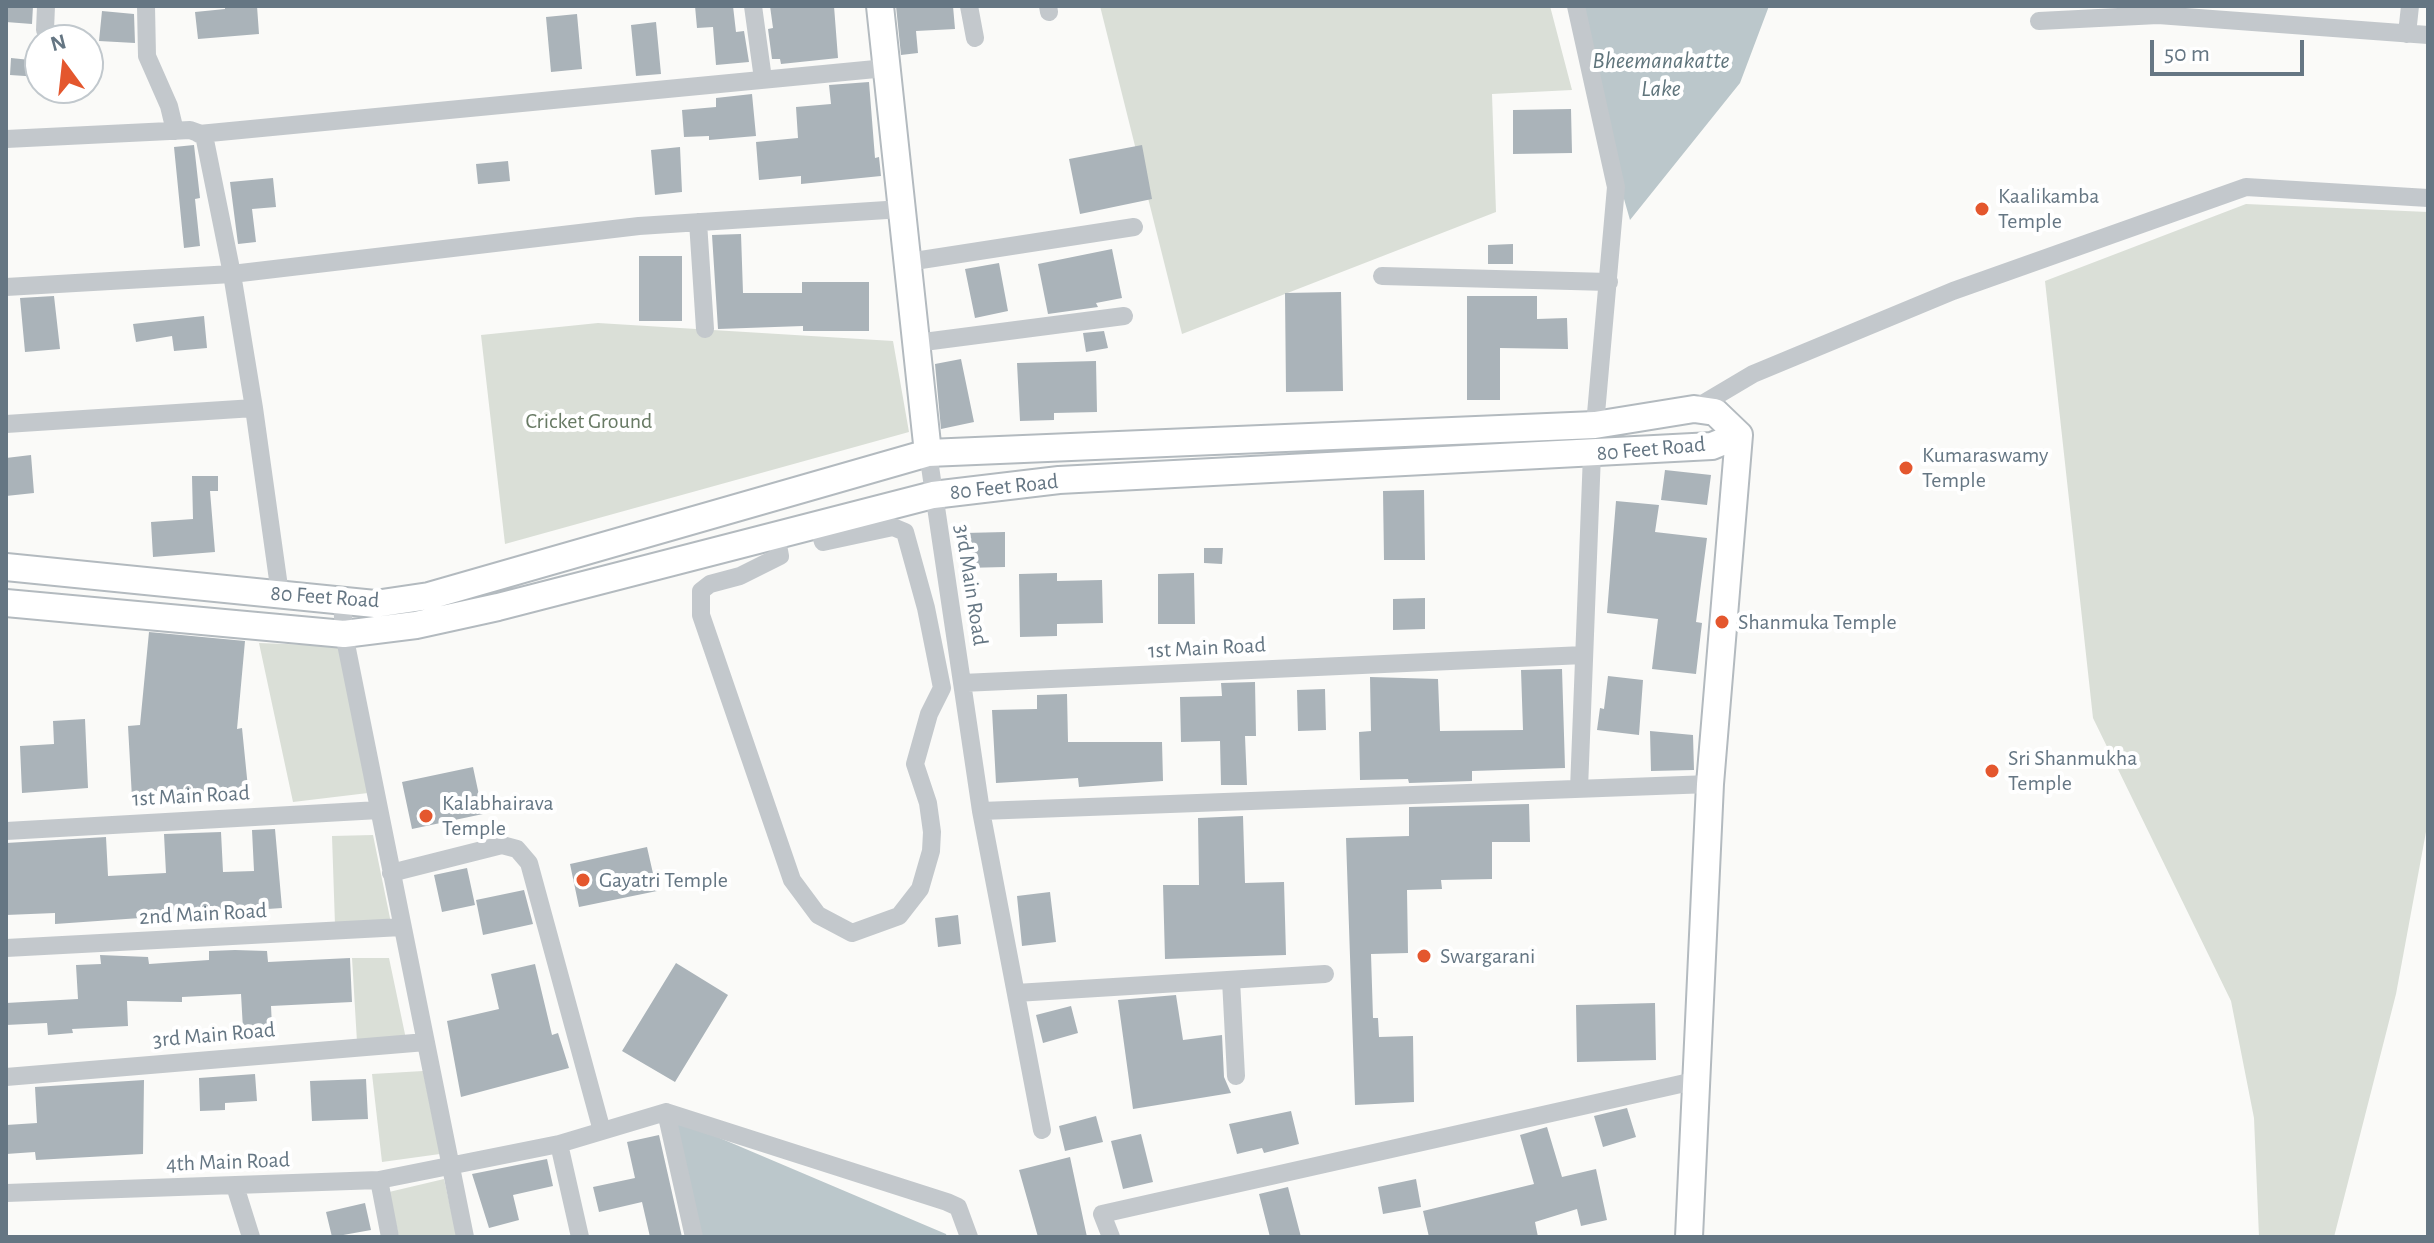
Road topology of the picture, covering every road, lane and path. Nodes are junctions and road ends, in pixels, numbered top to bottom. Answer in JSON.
{"nodes":[{"id":1,"x":146,"y":6,"type":"edge"},
{"id":2,"x":753,"y":6,"type":"edge"},
{"id":3,"x":880,"y":6,"type":"edge"},
{"id":4,"x":969,"y":6,"type":"edge"},
{"id":5,"x":1576,"y":6,"type":"edge"},
{"id":6,"x":2307,"y":6,"type":"edge"},
{"id":7,"x":2410,"y":6,"type":"edge"},
{"id":8,"x":2039,"y":21,"type":"dead end"},
{"id":9,"x":2304,"y":26,"type":"junction"},
{"id":10,"x":2407,"y":34,"type":"junction"},
{"id":11,"x":2428,"y":35,"type":"edge"},
{"id":12,"x":975,"y":38,"type":"dead end"},
{"id":13,"x":886,"y":68,"type":"junction"},
{"id":14,"x":763,"y":79,"type":"junction"},
{"id":15,"x":175,"y":131,"type":"junction"},
{"id":16,"x":199,"y":134,"type":"junction"},
{"id":17,"x":6,"y":139,"type":"edge"},
{"id":18,"x":2428,"y":198,"type":"edge"},
{"id":19,"x":902,"y":209,"type":"junction"},
{"id":20,"x":698,"y":222,"type":"junction"},
{"id":21,"x":1134,"y":227,"type":"dead end"},
{"id":22,"x":908,"y":262,"type":"junction"},
{"id":23,"x":232,"y":274,"type":"junction"},
{"id":24,"x":1382,"y":276,"type":"dead end"},
{"id":25,"x":1609,"y":282,"type":"junction"},
{"id":26,"x":6,"y":287,"type":"edge"},
{"id":27,"x":1124,"y":316,"type":"dead end"},
{"id":28,"x":705,"y":329,"type":"dead end"},
{"id":29,"x":916,"y":343,"type":"junction"},
{"id":30,"x":254,"y":408,"type":"junction"},
{"id":31,"x":1694,"y":409,"type":"junction"},
{"id":32,"x":6,"y":424,"type":"edge"},
{"id":33,"x":1595,"y":425,"type":"junction"},
{"id":34,"x":1739,"y":435,"type":"junction"},
{"id":35,"x":928,"y":453,"type":"junction"},
{"id":36,"x":1592,"y":454,"type":"junction"},
{"id":37,"x":933,"y":495,"type":"junction"},
{"id":38,"x":818,"y":525,"type":"junction"},
{"id":39,"x":776,"y":535,"type":"junction"},
{"id":40,"x":6,"y":567,"type":"edge"},
{"id":41,"x":280,"y":594,"type":"junction"},
{"id":42,"x":342,"y":601,"type":"junction"},
{"id":43,"x":6,"y":603,"type":"edge"},
{"id":44,"x":344,"y":634,"type":"junction"},
{"id":45,"x":1584,"y":655,"type":"junction"},
{"id":46,"x":962,"y":683,"type":"junction"},
{"id":47,"x":1710,"y":784,"type":"junction"},
{"id":48,"x":1579,"y":789,"type":"junction"},
{"id":49,"x":379,"y":810,"type":"junction"},
{"id":50,"x":981,"y":811,"type":"junction"},
{"id":51,"x":6,"y":831,"type":"edge"},
{"id":52,"x":391,"y":873,"type":"junction"},
{"id":53,"x":402,"y":927,"type":"junction"},
{"id":54,"x":6,"y":948,"type":"edge"},
{"id":55,"x":1325,"y":974,"type":"dead end"},
{"id":56,"x":1231,"y":980,"type":"junction"},
{"id":57,"x":1016,"y":993,"type":"junction"},
{"id":58,"x":426,"y":1042,"type":"junction"},
{"id":59,"x":1236,"y":1076,"type":"dead end"},
{"id":60,"x":6,"y":1077,"type":"edge"},
{"id":61,"x":1694,"y":1081,"type":"junction"},
{"id":62,"x":666,"y":1112,"type":"junction"},
{"id":63,"x":1042,"y":1130,"type":"dead end"},
{"id":64,"x":602,"y":1131,"type":"junction"},
{"id":65,"x":559,"y":1144,"type":"junction"},
{"id":66,"x":449,"y":1166,"type":"junction"},
{"id":67,"x":379,"y":1180,"type":"junction"},
{"id":68,"x":235,"y":1186,"type":"junction"},
{"id":69,"x":6,"y":1193,"type":"edge"},
{"id":70,"x":251,"y":1237,"type":"edge"},
{"id":71,"x":390,"y":1237,"type":"edge"},
{"id":72,"x":465,"y":1237,"type":"edge"},
{"id":73,"x":580,"y":1237,"type":"edge"},
{"id":74,"x":694,"y":1237,"type":"edge"},
{"id":75,"x":969,"y":1237,"type":"edge"},
{"id":76,"x":1111,"y":1237,"type":"edge"},
{"id":77,"x":1689,"y":1237,"type":"edge"}],
"edges":[{"from":1,"to":15,"type":"street"},
{"from":2,"to":14,"type":"street"},
{"from":3,"to":13,"type":"main road"},
{"from":4,"to":12,"type":"street"},
{"from":5,"to":25,"type":"street"},
{"from":6,"to":9,"type":"street"},
{"from":7,"to":10,"type":"street"},
{"from":8,"to":9,"type":"street"},
{"from":9,"to":10,"type":"street"},
{"from":10,"to":11,"type":"street"},
{"from":13,"to":14,"type":"street"},
{"from":13,"to":19,"type":"main road"},
{"from":14,"to":16,"type":"street"},
{"from":15,"to":16,"type":"street"},
{"from":15,"to":17,"type":"street"},
{"from":16,"to":23,"type":"street"},
{"from":18,"to":31,"type":"street"},
{"from":19,"to":20,"type":"street"},
{"from":19,"to":22,"type":"main road"},
{"from":20,"to":23,"type":"street"},
{"from":20,"to":28,"type":"street"},
{"from":21,"to":22,"type":"street"},
{"from":22,"to":29,"type":"main road"},
{"from":23,"to":26,"type":"street"},
{"from":23,"to":30,"type":"street"},
{"from":24,"to":25,"type":"street"},
{"from":25,"to":33,"type":"street"},
{"from":27,"to":29,"type":"street"},
{"from":29,"to":35,"type":"main road"},
{"from":30,"to":32,"type":"street"},
{"from":30,"to":41,"type":"street"},
{"from":31,"to":33,"type":"main road","name":"80 Feet Road"},
{"from":31,"to":34,"type":"main road","name":"80 Feet Road"},
{"from":33,"to":35,"type":"main road","name":"80 Feet Road"},
{"from":34,"to":36,"type":"main road","name":"80 Feet Road"},
{"from":34,"to":47,"type":"main road"},
{"from":35,"to":37,"type":"street","name":"3rd Main Road"},
{"from":35,"to":42,"type":"main road","name":"80 Feet Road"},
{"from":36,"to":37,"type":"main road","name":"80 Feet Road"},
{"from":36,"to":45,"type":"street"},
{"from":37,"to":38,"type":"main road","name":"80 Feet Road"},
{"from":37,"to":46,"type":"street","name":"3rd Main Road"},
{"from":38,"to":39,"type":"main road","name":"80 Feet Road"},
{"from":38,"to":39,"type":"street"},
{"from":39,"to":44,"type":"main road","name":"80 Feet Road"},
{"from":40,"to":41,"type":"main road","name":"80 Feet Road"},
{"from":41,"to":42,"type":"main road","name":"80 Feet Road"},
{"from":42,"to":44,"type":"street"},
{"from":43,"to":44,"type":"main road","name":"80 Feet Road"},
{"from":44,"to":49,"type":"street"},
{"from":45,"to":46,"type":"street","name":"1st Main Road"},
{"from":45,"to":48,"type":"street"},
{"from":46,"to":50,"type":"street"},
{"from":47,"to":48,"type":"street"},
{"from":47,"to":61,"type":"main road"},
{"from":48,"to":50,"type":"street"},
{"from":49,"to":51,"type":"street","name":"1st Main Road"},
{"from":49,"to":52,"type":"street"},
{"from":50,"to":57,"type":"street"},
{"from":52,"to":53,"type":"street"},
{"from":52,"to":64,"type":"street"},
{"from":53,"to":54,"type":"street","name":"2nd Main Road"},
{"from":53,"to":58,"type":"street"},
{"from":55,"to":56,"type":"street"},
{"from":56,"to":57,"type":"street"},
{"from":56,"to":59,"type":"street"},
{"from":57,"to":63,"type":"street"},
{"from":58,"to":60,"type":"street","name":"3rd Main Road"},
{"from":58,"to":66,"type":"street"},
{"from":61,"to":76,"type":"street"},
{"from":61,"to":77,"type":"main road"},
{"from":62,"to":64,"type":"street","name":"4th Main Road"},
{"from":62,"to":74,"type":"street"},
{"from":62,"to":75,"type":"street"},
{"from":64,"to":65,"type":"street","name":"4th Main Road"},
{"from":65,"to":66,"type":"street","name":"4th Main Road"},
{"from":65,"to":73,"type":"street"},
{"from":66,"to":67,"type":"street","name":"4th Main Road"},
{"from":66,"to":72,"type":"street"},
{"from":67,"to":68,"type":"street","name":"4th Main Road"},
{"from":67,"to":71,"type":"street"},
{"from":68,"to":69,"type":"street","name":"4th Main Road"},
{"from":68,"to":70,"type":"street"}]}
